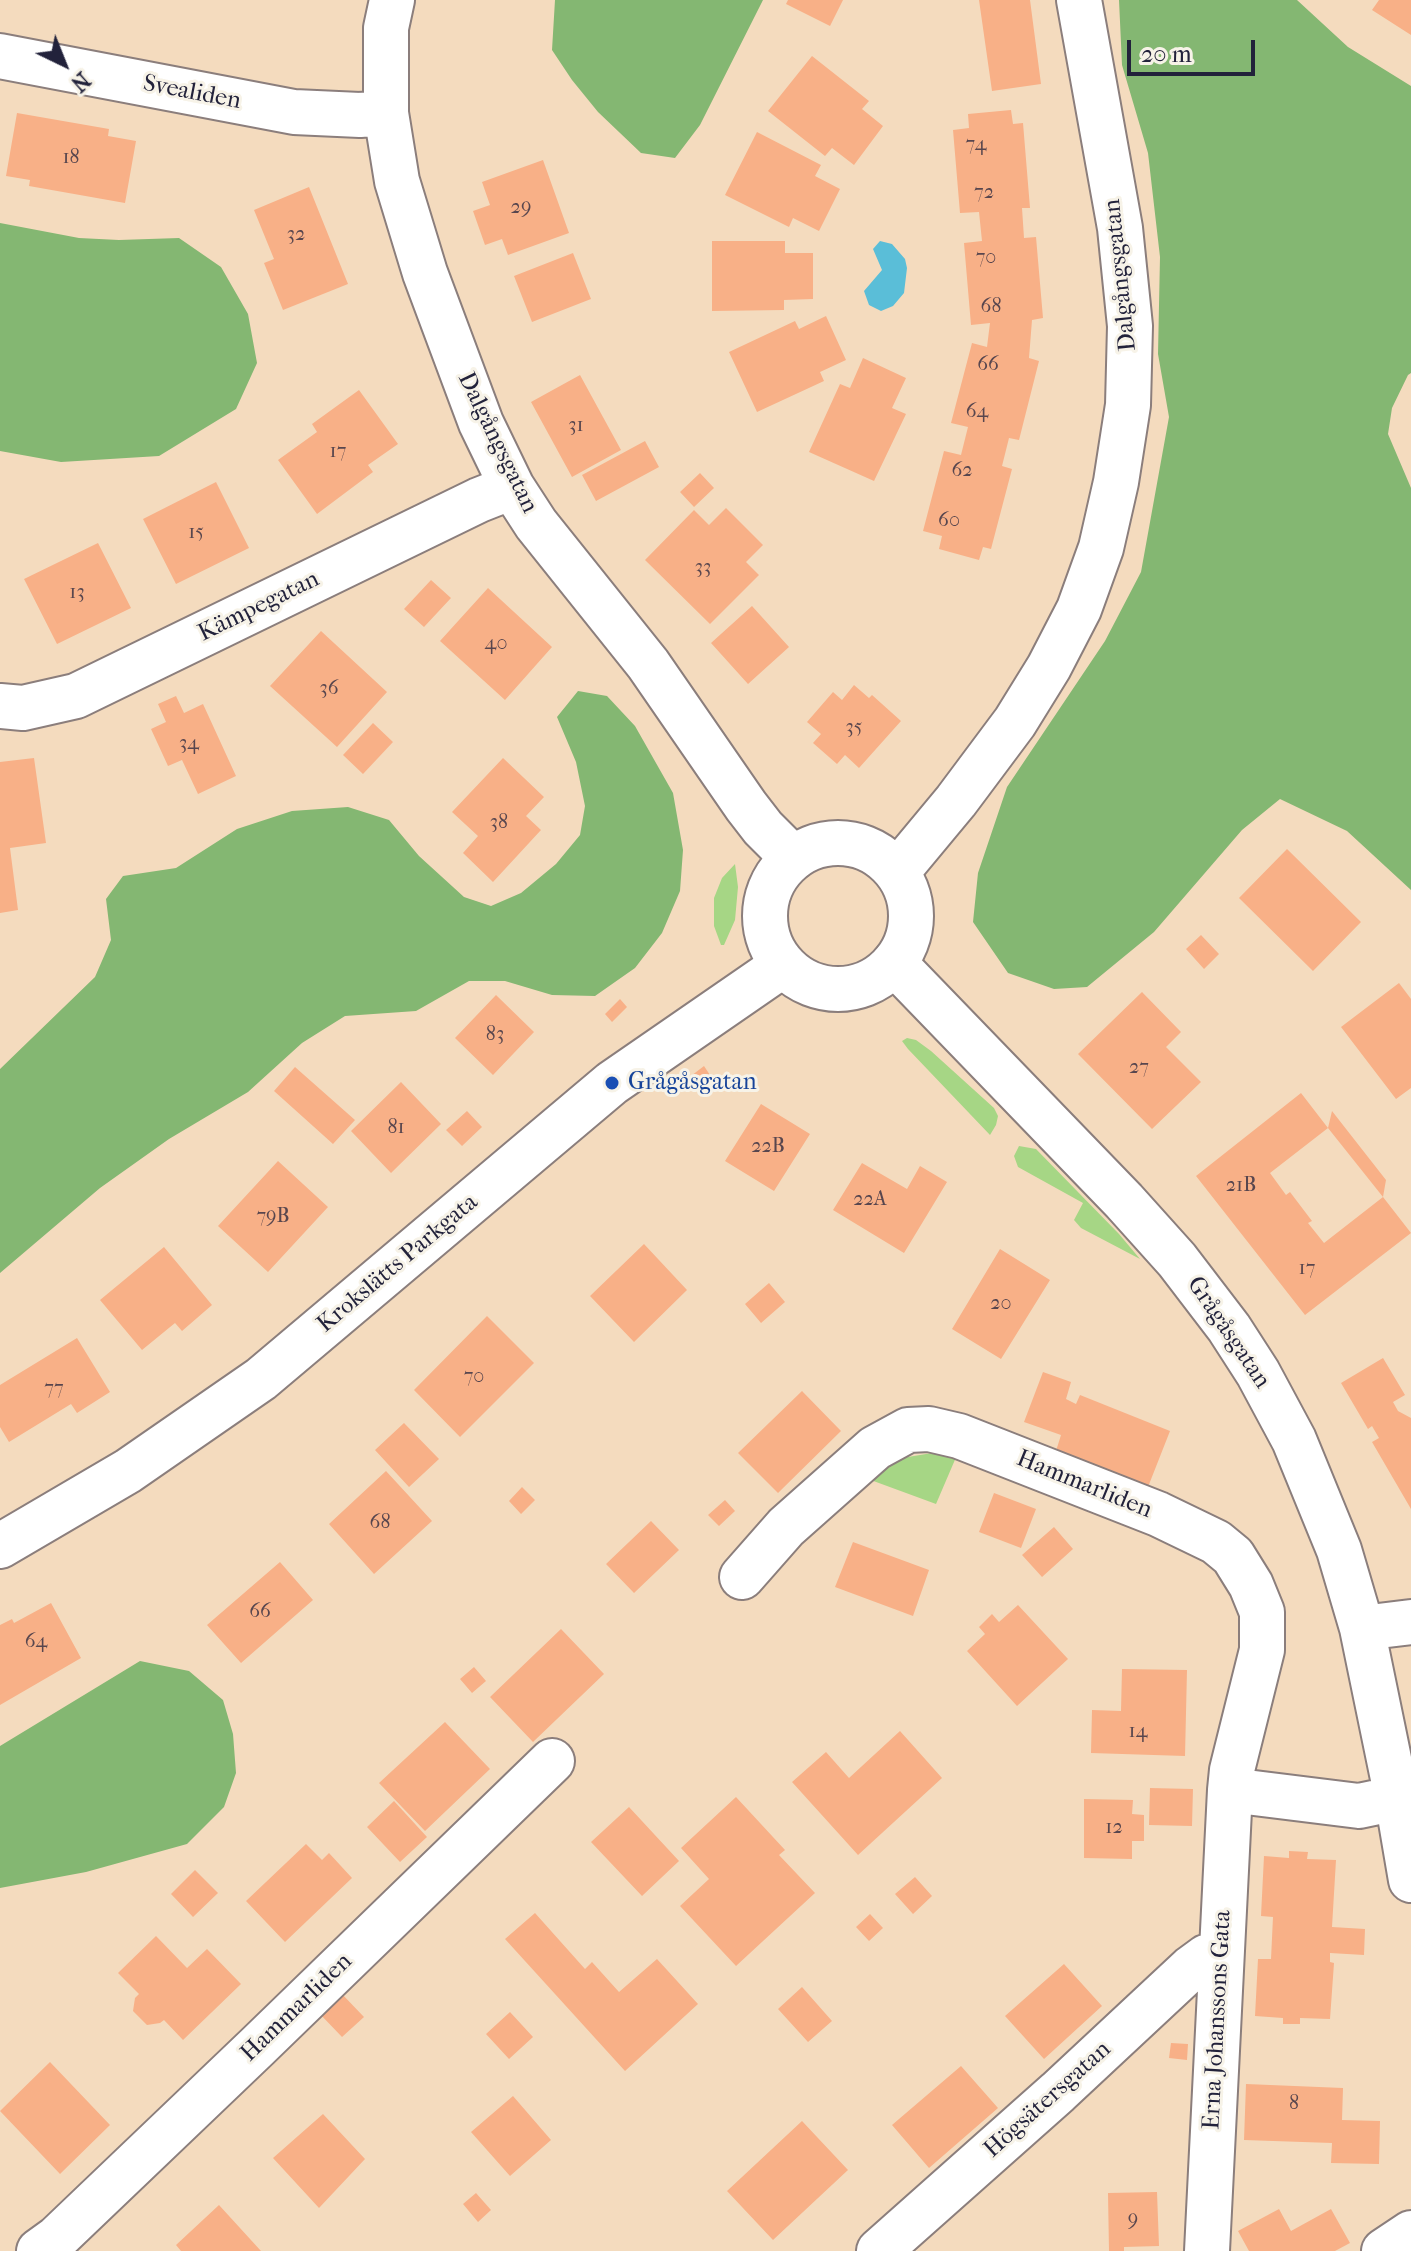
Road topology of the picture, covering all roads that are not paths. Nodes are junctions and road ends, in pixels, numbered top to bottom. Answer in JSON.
{"nodes":[{"id":1,"x":392,"y":0,"type":"edge"},
{"id":2,"x":1079,"y":0,"type":"edge"},
{"id":3,"x":0,"y":56,"type":"edge"},
{"id":4,"x":386,"y":113,"type":"junction"},
{"id":5,"x":512,"y":487,"type":"junction"},
{"id":6,"x":0,"y":706,"type":"edge"},
{"id":7,"x":793,"y":858,"type":"junction"},
{"id":8,"x":897,"y":872,"type":"junction"},
{"id":9,"x":894,"y":963,"type":"junction"},
{"id":10,"x":783,"y":965,"type":"junction"},
{"id":11,"x":0,"y":1546,"type":"edge"},
{"id":12,"x":742,"y":1577,"type":"dead end"},
{"id":13,"x":1411,"y":1622,"type":"edge"},
{"id":14,"x":1362,"y":1628,"type":"junction"},
{"id":15,"x":552,"y":1761,"type":"dead end"},
{"id":16,"x":1230,"y":1790,"type":"junction"},
{"id":17,"x":1397,"y":1798,"type":"junction"},
{"id":18,"x":1411,"y":1880,"type":"edge"},
{"id":19,"x":1221,"y":1958,"type":"junction"},
{"id":20,"x":1411,"y":2233,"type":"edge"},
{"id":21,"x":53,"y":2247,"type":"edge"},
{"id":22,"x":879,"y":2251,"type":"edge"},
{"id":23,"x":1207,"y":2251,"type":"edge"},
{"id":24,"x":1384,"y":2251,"type":"edge"}],
"edges":[{"from":1,"to":4,"type":"street","name":"Dalgångsgatan"},
{"from":2,"to":8,"type":"street","name":"Dalgångsgatan"},
{"from":3,"to":4,"type":"street","name":"Svealiden"},
{"from":4,"to":5,"type":"street","name":"Dalgångsgatan"},
{"from":5,"to":6,"type":"street","name":"Kämpegatan"},
{"from":5,"to":7,"type":"street","name":"Dalgångsgatan"},
{"from":7,"to":8,"type":"street"},
{"from":7,"to":10,"type":"street"},
{"from":8,"to":9,"type":"street"},
{"from":9,"to":10,"type":"street"},
{"from":9,"to":14,"type":"street","name":"Grågåsgatan"},
{"from":10,"to":11,"type":"street","name":"Krokslätts Parkgata"},
{"from":12,"to":16,"type":"street","name":"Hammarliden"},
{"from":13,"to":14,"type":"street"},
{"from":14,"to":17,"type":"street","name":"Grågåsgatan"},
{"from":15,"to":21,"type":"street","name":"Hammarliden"},
{"from":16,"to":17,"type":"street"},
{"from":16,"to":19,"type":"street","name":"Erna Johanssons Gata"},
{"from":17,"to":18,"type":"street","name":"Grågåsgatan"},
{"from":19,"to":22,"type":"street","name":"Högsätersgatan"},
{"from":19,"to":23,"type":"street","name":"Erna Johanssons Gata"},
{"from":20,"to":24,"type":"street"}]}
